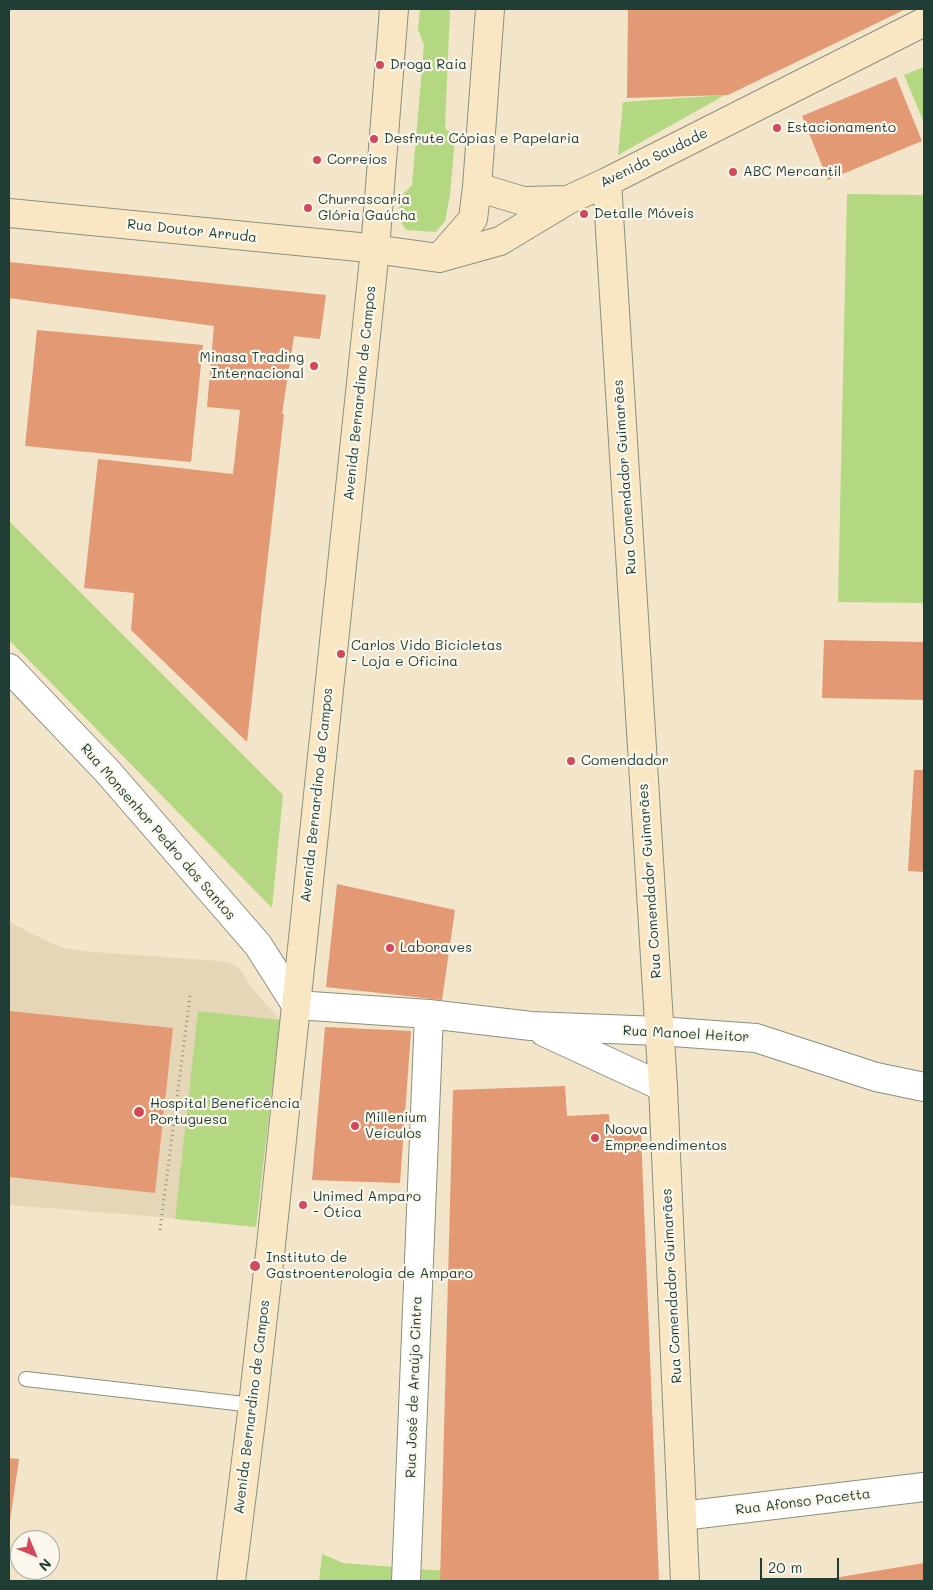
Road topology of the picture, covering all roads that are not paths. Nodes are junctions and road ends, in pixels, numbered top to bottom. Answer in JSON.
{"nodes":[{"id":1,"x":394,"y":9,"type":"edge"},
{"id":2,"x":490,"y":9,"type":"edge"},
{"id":3,"x":924,"y":22,"type":"edge"},
{"id":4,"x":607,"y":182,"type":"junction"},
{"id":5,"x":477,"y":187,"type":"junction"},
{"id":6,"x":568,"y":200,"type":"junction"},
{"id":7,"x":9,"y":213,"type":"edge"},
{"id":8,"x":375,"y":249,"type":"junction"},
{"id":9,"x":439,"y":258,"type":"junction"},
{"id":10,"x":9,"y":668,"type":"edge"},
{"id":11,"x":296,"y":1005,"type":"junction"},
{"id":12,"x":429,"y":1014,"type":"junction"},
{"id":13,"x":531,"y":1026,"type":"junction"},
{"id":14,"x":660,"y":1031,"type":"junction"},
{"id":15,"x":663,"y":1087,"type":"junction"},
{"id":16,"x":924,"y":1088,"type":"edge"},
{"id":17,"x":26,"y":1379,"type":"dead end"},
{"id":18,"x":253,"y":1405,"type":"junction"},
{"id":19,"x":924,"y":1487,"type":"edge"},
{"id":20,"x":682,"y":1516,"type":"junction"},
{"id":21,"x":231,"y":1581,"type":"edge"},
{"id":22,"x":406,"y":1581,"type":"edge"},
{"id":23,"x":685,"y":1581,"type":"edge"}],
"edges":[{"from":1,"to":8,"type":"street","name":"Avenida Bernardino de Campos"},
{"from":2,"to":5,"type":"street"},
{"from":3,"to":4,"type":"street","name":"Avenida Saudade"},
{"from":4,"to":6,"type":"street","name":"Avenida Saudade"},
{"from":4,"to":14,"type":"street","name":"Rua Comendador Guimarães"},
{"from":5,"to":6,"type":"street"},
{"from":5,"to":9,"type":"street"},
{"from":6,"to":9,"type":"street","name":"Avenida Saudade"},
{"from":7,"to":8,"type":"street","name":"Rua Doutor Arruda"},
{"from":8,"to":9,"type":"street","name":"Avenida Saudade"},
{"from":8,"to":11,"type":"street","name":"Avenida Bernardino de Campos"},
{"from":10,"to":11,"type":"street","name":"Rua Monsenhor Pedro dos Santos"},
{"from":11,"to":12,"type":"street","name":"Rua Manoel Heitor"},
{"from":11,"to":18,"type":"street","name":"Avenida Bernardino de Campos"},
{"from":12,"to":13,"type":"street","name":"Rua Manoel Heitor"},
{"from":12,"to":22,"type":"street","name":"Rua José de Araújo Cintra"},
{"from":13,"to":14,"type":"street","name":"Rua Manoel Heitor"},
{"from":13,"to":15,"type":"street","name":"Rua Manoel Heitor"},
{"from":14,"to":15,"type":"street","name":"Rua Comendador Guimarães"},
{"from":14,"to":16,"type":"street","name":"Rua Manoel Heitor"},
{"from":15,"to":20,"type":"street","name":"Rua Comendador Guimarães"},
{"from":17,"to":18,"type":"lane"},
{"from":18,"to":21,"type":"street","name":"Avenida Bernardino de Campos"},
{"from":19,"to":20,"type":"street","name":"Rua Afonso Pacetta"},
{"from":20,"to":23,"type":"street","name":"Rua Comendador Guimarães"}]}
